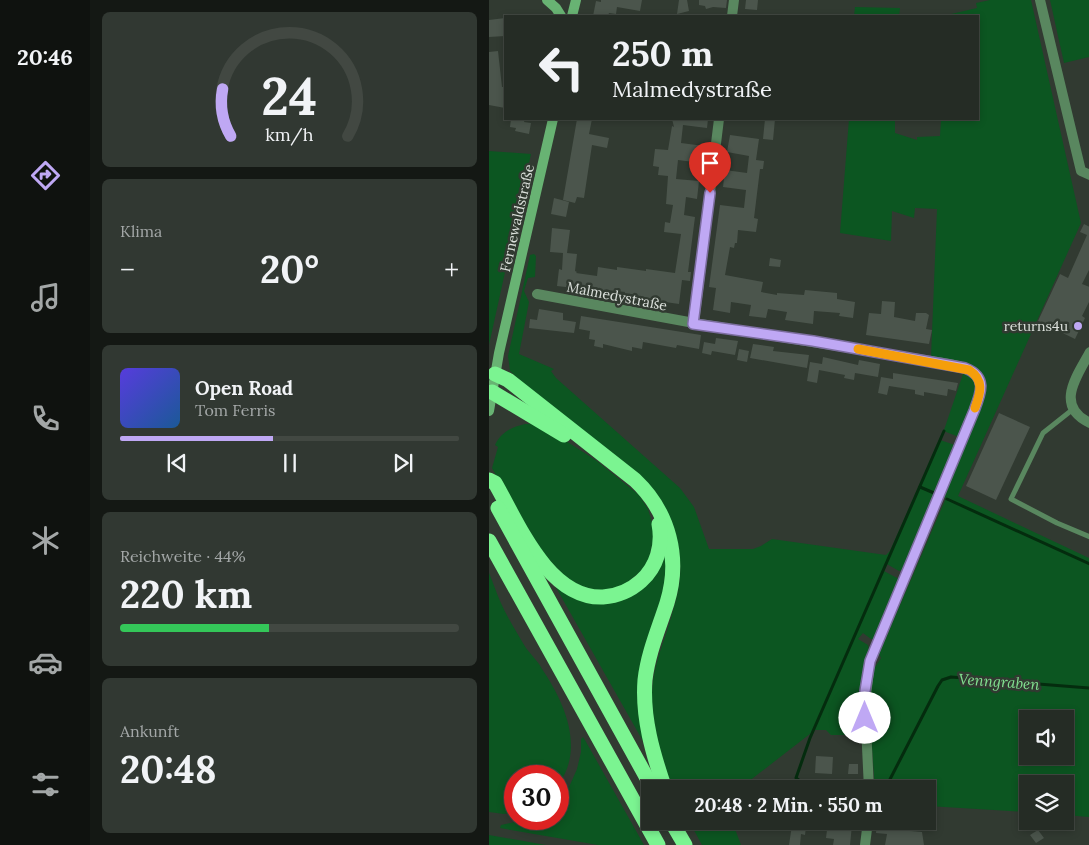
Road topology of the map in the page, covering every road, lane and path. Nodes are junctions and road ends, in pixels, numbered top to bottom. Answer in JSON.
{"nodes":[{"id":1,"x":547,"y":0,"type":"edge"},
{"id":2,"x":575,"y":0,"type":"edge"},
{"id":3,"x":734,"y":0,"type":"edge"},
{"id":4,"x":1040,"y":0,"type":"edge"},
{"id":5,"x":560,"y":15,"type":"edge"},
{"id":6,"x":572,"y":15,"type":"edge"},
{"id":7,"x":732,"y":15,"type":"edge"},
{"id":8,"x":553,"y":120,"type":"edge"},
{"id":9,"x":719,"y":120,"type":"edge"},
{"id":10,"x":1089,"y":175,"type":"edge"},
{"id":11,"x":537,"y":294,"type":"dead end"},
{"id":12,"x":693,"y":324,"type":"junction"},
{"id":13,"x":1089,"y":352,"type":"edge"},
{"id":14,"x":495,"y":374,"type":"junction"},
{"id":15,"x":492,"y":392,"type":"junction"},
{"id":16,"x":1072,"y":410,"type":"junction"},
{"id":17,"x":489,"y":411,"type":"edge"},
{"id":18,"x":1089,"y":423,"type":"edge"},
{"id":19,"x":489,"y":480,"type":"edge"},
{"id":20,"x":489,"y":492,"type":"edge"},
{"id":21,"x":1089,"y":536,"type":"edge"},
{"id":22,"x":489,"y":541,"type":"edge"},
{"id":23,"x":648,"y":780,"type":"edge"},
{"id":24,"x":662,"y":780,"type":"edge"},
{"id":25,"x":869,"y":780,"type":"edge"},
{"id":26,"x":676,"y":830,"type":"edge"},
{"id":27,"x":679,"y":830,"type":"edge"},
{"id":28,"x":867,"y":830,"type":"edge"},
{"id":29,"x":684,"y":844,"type":"edge"},
{"id":30,"x":658,"y":845,"type":"edge"},
{"id":31,"x":865,"y":845,"type":"edge"}],
"edges":[{"from":1,"to":5,"type":"main road"},
{"from":2,"to":6,"type":"main road"},
{"from":3,"to":7,"type":"street"},
{"from":4,"to":10,"type":"street"},
{"from":8,"to":14,"type":"main road","name":"Fernewaldstraße"},
{"from":9,"to":12,"type":"street"},
{"from":11,"to":12,"type":"street","name":"Malmedystraße"},
{"from":12,"to":25,"type":"street","name":"Malmedystraße"},
{"from":13,"to":16,"type":"street"},
{"from":14,"to":15,"type":"main road","name":"Fernewaldstraße"},
{"from":14,"to":24,"type":"highway"},
{"from":15,"to":17,"type":"main road","name":"Fernewaldstraße"},
{"from":15,"to":19,"type":"highway"},
{"from":16,"to":18,"type":"street"},
{"from":16,"to":21,"type":"lane"},
{"from":20,"to":23,"type":"highway"},
{"from":22,"to":30,"type":"highway"},
{"from":26,"to":29,"type":"highway"},
{"from":27,"to":29,"type":"highway"},
{"from":28,"to":31,"type":"street"}]}
